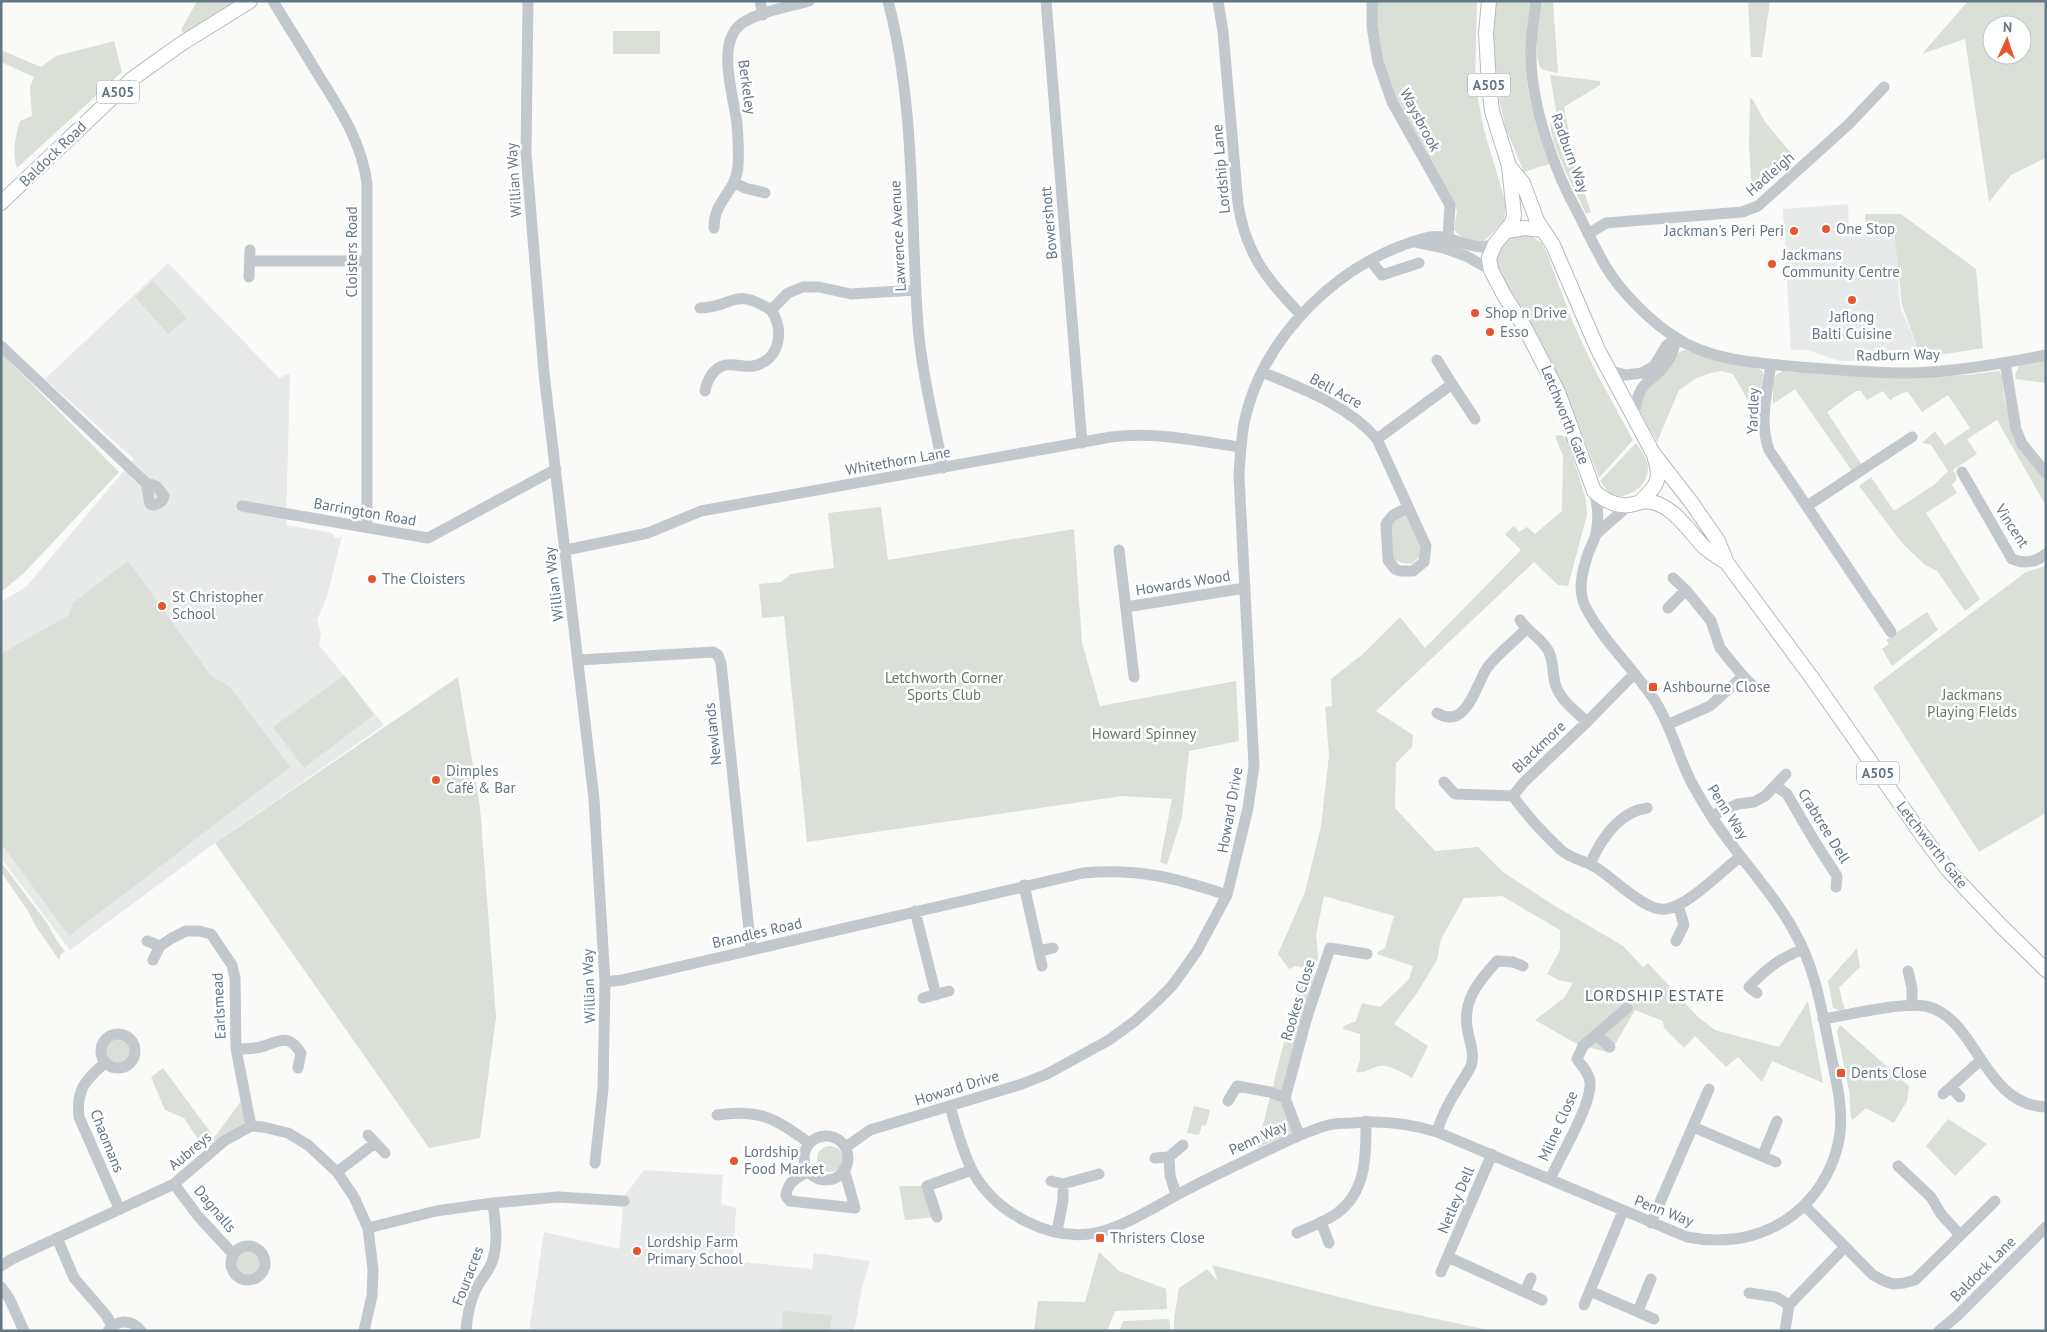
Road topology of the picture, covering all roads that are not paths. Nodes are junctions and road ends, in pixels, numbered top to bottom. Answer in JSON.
{"nodes":[{"id":1,"x":250,"y":1,"type":"edge"},
{"id":2,"x":272,"y":1,"type":"edge"},
{"id":3,"x":528,"y":1,"type":"edge"},
{"id":4,"x":760,"y":1,"type":"edge"},
{"id":5,"x":809,"y":1,"type":"edge"},
{"id":6,"x":888,"y":1,"type":"edge"},
{"id":7,"x":1046,"y":1,"type":"edge"},
{"id":8,"x":1218,"y":1,"type":"edge"},
{"id":9,"x":1372,"y":1,"type":"edge"},
{"id":10,"x":1489,"y":1,"type":"edge"},
{"id":11,"x":1536,"y":1,"type":"edge"},
{"id":12,"x":763,"y":14,"type":"junction"},
{"id":13,"x":1884,"y":87,"type":"dead end"},
{"id":14,"x":1509,"y":166,"type":"junction"},
{"id":15,"x":735,"y":183,"type":"junction"},
{"id":16,"x":765,"y":193,"type":"dead end"},
{"id":17,"x":1,"y":203,"type":"edge"},
{"id":18,"x":714,"y":228,"type":"dead end"},
{"id":19,"x":1542,"y":230,"type":"junction"},
{"id":20,"x":1507,"y":231,"type":"junction"},
{"id":21,"x":1588,"y":234,"type":"junction"},
{"id":22,"x":1446,"y":242,"type":"junction"},
{"id":23,"x":1496,"y":244,"type":"junction"},
{"id":24,"x":367,"y":261,"type":"junction"},
{"id":25,"x":1371,"y":261,"type":"junction"},
{"id":26,"x":1419,"y":263,"type":"dead end"},
{"id":27,"x":1491,"y":270,"type":"junction"},
{"id":28,"x":249,"y":277,"type":"dead end"},
{"id":29,"x":916,"y":290,"type":"junction"},
{"id":30,"x":700,"y":308,"type":"dead end"},
{"id":31,"x":713,"y":308,"type":"junction"},
{"id":32,"x":771,"y":310,"type":"junction"},
{"id":33,"x":1301,"y":315,"type":"junction"},
{"id":34,"x":714,"y":320,"type":"dead end"},
{"id":35,"x":1676,"y":338,"type":"junction"},
{"id":36,"x":1,"y":346,"type":"edge"},
{"id":37,"x":2046,"y":355,"type":"edge"},
{"id":38,"x":1437,"y":360,"type":"dead end"},
{"id":39,"x":2005,"y":363,"type":"junction"},
{"id":40,"x":1771,"y":364,"type":"junction"},
{"id":41,"x":1607,"y":370,"type":"junction"},
{"id":42,"x":1262,"y":372,"type":"junction"},
{"id":43,"x":1452,"y":384,"type":"junction"},
{"id":44,"x":705,"y":391,"type":"dead end"},
{"id":45,"x":1634,"y":417,"type":"junction"},
{"id":46,"x":1475,"y":419,"type":"dead end"},
{"id":47,"x":1377,"y":439,"type":"junction"},
{"id":48,"x":1904,"y":439,"type":"dead end"},
{"id":49,"x":1082,"y":443,"type":"junction"},
{"id":50,"x":1240,"y":447,"type":"junction"},
{"id":51,"x":1653,"y":454,"type":"junction"},
{"id":52,"x":943,"y":468,"type":"junction"},
{"id":53,"x":556,"y":469,"type":"junction"},
{"id":54,"x":2046,"y":473,"type":"edge"},
{"id":55,"x":1963,"y":479,"type":"dead end"},
{"id":56,"x":146,"y":482,"type":"dead end"},
{"id":57,"x":1594,"y":491,"type":"junction"},
{"id":58,"x":1634,"y":503,"type":"junction"},
{"id":59,"x":242,"y":506,"type":"dead end"},
{"id":60,"x":1807,"y":506,"type":"junction"},
{"id":61,"x":1408,"y":507,"type":"junction"},
{"id":62,"x":368,"y":527,"type":"junction"},
{"id":63,"x":1596,"y":534,"type":"junction"},
{"id":64,"x":566,"y":550,"type":"junction"},
{"id":65,"x":1119,"y":550,"type":"dead end"},
{"id":66,"x":2046,"y":554,"type":"edge"},
{"id":67,"x":1727,"y":563,"type":"junction"},
{"id":68,"x":1673,"y":578,"type":"dead end"},
{"id":69,"x":1245,"y":588,"type":"junction"},
{"id":70,"x":1686,"y":590,"type":"junction"},
{"id":71,"x":1126,"y":607,"type":"junction"},
{"id":72,"x":1668,"y":608,"type":"dead end"},
{"id":73,"x":1891,"y":632,"type":"dead end"},
{"id":74,"x":579,"y":660,"type":"junction"},
{"id":75,"x":1634,"y":674,"type":"junction"},
{"id":76,"x":1743,"y":676,"type":"junction"},
{"id":77,"x":1134,"y":678,"type":"dead end"},
{"id":78,"x":1754,"y":687,"type":"dead end"},
{"id":79,"x":1438,"y":712,"type":"dead end"},
{"id":80,"x":1588,"y":722,"type":"junction"},
{"id":81,"x":1669,"y":724,"type":"junction"},
{"id":82,"x":1786,"y":774,"type":"dead end"},
{"id":83,"x":1444,"y":782,"type":"dead end"},
{"id":84,"x":1776,"y":786,"type":"junction"},
{"id":85,"x":1513,"y":796,"type":"junction"},
{"id":86,"x":1647,"y":808,"type":"dead end"},
{"id":87,"x":1711,"y":816,"type":"junction"},
{"id":88,"x":1740,"y":857,"type":"junction"},
{"id":89,"x":1590,"y":864,"type":"junction"},
{"id":90,"x":1024,"y":885,"type":"junction"},
{"id":91,"x":1836,"y":887,"type":"dead end"},
{"id":92,"x":1227,"y":895,"type":"junction"},
{"id":93,"x":1678,"y":904,"type":"junction"},
{"id":94,"x":915,"y":911,"type":"junction"},
{"id":95,"x":147,"y":941,"type":"dead end"},
{"id":96,"x":1676,"y":941,"type":"dead end"},
{"id":97,"x":160,"y":946,"type":"junction"},
{"id":98,"x":1053,"y":948,"type":"dead end"},
{"id":99,"x":1803,"y":949,"type":"junction"},
{"id":100,"x":751,"y":950,"type":"junction"},
{"id":101,"x":1038,"y":951,"type":"junction"},
{"id":102,"x":1367,"y":954,"type":"dead end"},
{"id":103,"x":153,"y":960,"type":"dead end"},
{"id":104,"x":1042,"y":966,"type":"dead end"},
{"id":105,"x":1523,"y":966,"type":"dead end"},
{"id":106,"x":2046,"y":970,"type":"edge"},
{"id":107,"x":1908,"y":971,"type":"dead end"},
{"id":108,"x":605,"y":982,"type":"junction"},
{"id":109,"x":949,"y":991,"type":"dead end"},
{"id":110,"x":1757,"y":993,"type":"dead end"},
{"id":111,"x":936,"y":995,"type":"junction"},
{"id":112,"x":923,"y":998,"type":"dead end"},
{"id":113,"x":1912,"y":1005,"type":"junction"},
{"id":114,"x":1627,"y":1008,"type":"dead end"},
{"id":115,"x":1823,"y":1019,"type":"junction"},
{"id":116,"x":1596,"y":1035,"type":"junction"},
{"id":117,"x":1610,"y":1047,"type":"dead end"},
{"id":118,"x":236,"y":1049,"type":"junction"},
{"id":119,"x":1981,"y":1060,"type":"junction"},
{"id":120,"x":105,"y":1063,"type":"dead end"},
{"id":121,"x":298,"y":1068,"type":"dead end"},
{"id":122,"x":1710,"y":1089,"type":"dead end"},
{"id":123,"x":1960,"y":1097,"type":"dead end"},
{"id":124,"x":1284,"y":1098,"type":"junction"},
{"id":125,"x":1228,"y":1101,"type":"dead end"},
{"id":126,"x":950,"y":1106,"type":"junction"},
{"id":127,"x":2046,"y":1107,"type":"edge"},
{"id":128,"x":717,"y":1115,"type":"dead end"},
{"id":129,"x":1366,"y":1121,"type":"junction"},
{"id":130,"x":1777,"y":1121,"type":"dead end"},
{"id":131,"x":251,"y":1126,"type":"junction"},
{"id":132,"x":1693,"y":1126,"type":"junction"},
{"id":133,"x":1438,"y":1132,"type":"junction"},
{"id":134,"x":1299,"y":1136,"type":"junction"},
{"id":135,"x":810,"y":1143,"type":"junction"},
{"id":136,"x":1184,"y":1145,"type":"dead end"},
{"id":137,"x":846,"y":1148,"type":"junction"},
{"id":138,"x":385,"y":1153,"type":"dead end"},
{"id":139,"x":1492,"y":1154,"type":"junction"},
{"id":140,"x":1763,"y":1155,"type":"junction"},
{"id":141,"x":1169,"y":1157,"type":"junction"},
{"id":142,"x":1155,"y":1158,"type":"dead end"},
{"id":143,"x":1776,"y":1162,"type":"dead end"},
{"id":144,"x":594,"y":1163,"type":"dead end"},
{"id":145,"x":1898,"y":1166,"type":"dead end"},
{"id":146,"x":844,"y":1169,"type":"junction"},
{"id":147,"x":972,"y":1170,"type":"junction"},
{"id":148,"x":808,"y":1171,"type":"junction"},
{"id":149,"x":337,"y":1172,"type":"junction"},
{"id":150,"x":1099,"y":1174,"type":"dead end"},
{"id":151,"x":1550,"y":1179,"type":"junction"},
{"id":152,"x":1051,"y":1181,"type":"dead end"},
{"id":153,"x":174,"y":1184,"type":"junction"},
{"id":154,"x":1064,"y":1184,"type":"junction"},
{"id":155,"x":1176,"y":1196,"type":"junction"},
{"id":156,"x":624,"y":1201,"type":"dead end"},
{"id":157,"x":1996,"y":1201,"type":"dead end"},
{"id":158,"x":493,"y":1203,"type":"junction"},
{"id":159,"x":1804,"y":1205,"type":"junction"},
{"id":160,"x":119,"y":1208,"type":"junction"},
{"id":161,"x":1623,"y":1211,"type":"junction"},
{"id":162,"x":937,"y":1217,"type":"dead end"},
{"id":163,"x":1321,"y":1222,"type":"junction"},
{"id":164,"x":1651,"y":1223,"type":"junction"},
{"id":165,"x":2046,"y":1227,"type":"edge"},
{"id":166,"x":368,"y":1228,"type":"junction"},
{"id":167,"x":1057,"y":1232,"type":"junction"},
{"id":168,"x":1297,"y":1233,"type":"dead end"},
{"id":169,"x":1960,"y":1235,"type":"junction"},
{"id":170,"x":57,"y":1238,"type":"junction"},
{"id":171,"x":1329,"y":1243,"type":"dead end"},
{"id":172,"x":1845,"y":1247,"type":"junction"},
{"id":173,"x":233,"y":1254,"type":"dead end"},
{"id":174,"x":1448,"y":1257,"type":"junction"},
{"id":175,"x":1,"y":1266,"type":"edge"},
{"id":176,"x":1441,"y":1272,"type":"dead end"},
{"id":177,"x":1531,"y":1278,"type":"dead end"},
{"id":178,"x":1651,"y":1279,"type":"dead end"},
{"id":179,"x":1,"y":1287,"type":"edge"},
{"id":180,"x":1525,"y":1292,"type":"junction"},
{"id":181,"x":1590,"y":1292,"type":"junction"},
{"id":182,"x":1748,"y":1293,"type":"dead end"},
{"id":183,"x":1542,"y":1300,"type":"dead end"},
{"id":184,"x":1584,"y":1305,"type":"dead end"},
{"id":185,"x":1789,"y":1305,"type":"junction"},
{"id":186,"x":1638,"y":1311,"type":"junction"},
{"id":187,"x":1654,"y":1319,"type":"dead end"},
{"id":188,"x":110,"y":1328,"type":"edge"},
{"id":189,"x":24,"y":1331,"type":"edge"},
{"id":190,"x":141,"y":1331,"type":"edge"},
{"id":191,"x":364,"y":1331,"type":"edge"},
{"id":192,"x":466,"y":1331,"type":"edge"},
{"id":193,"x":1785,"y":1331,"type":"edge"},
{"id":194,"x":1939,"y":1331,"type":"edge"}],
"edges":[{"from":1,"to":17,"type":"main road","name":"Baldock Road","number":"A505"},
{"from":2,"to":24,"type":"street","name":"Cloisters Road"},
{"from":3,"to":53,"type":"street","name":"Willian Way"},
{"from":4,"to":12,"type":"street"},
{"from":5,"to":12,"type":"street","name":"Berkeley"},
{"from":6,"to":29,"type":"street","name":"Lawrence Avenue"},
{"from":7,"to":49,"type":"street","name":"Bowershott"},
{"from":8,"to":33,"type":"street","name":"Lordship Lane"},
{"from":9,"to":22,"type":"street","name":"Waysbrook"},
{"from":10,"to":14,"type":"main road","number":"A505"},
{"from":11,"to":21,"type":"street","name":"Radburn Way"},
{"from":12,"to":15,"type":"street","name":"Berkeley"},
{"from":13,"to":21,"type":"street","name":"Hadleigh"},
{"from":14,"to":19,"type":"main road","number":"A505"},
{"from":14,"to":20,"type":"main road","number":"A505"},
{"from":15,"to":16,"type":"street"},
{"from":15,"to":18,"type":"street"},
{"from":19,"to":20,"type":"main road"},
{"from":19,"to":41,"type":"main road","name":"Letchworth Gate"},
{"from":20,"to":23,"type":"main road"},
{"from":21,"to":35,"type":"street","name":"Radburn Way"},
{"from":22,"to":23,"type":"street","name":"Howard Drive"},
{"from":22,"to":25,"type":"street","name":"Howard Drive"},
{"from":22,"to":27,"type":"street","name":"Howard Drive"},
{"from":23,"to":27,"type":"main road"},
{"from":24,"to":28,"type":"street"},
{"from":24,"to":62,"type":"street","name":"Cloisters Road"},
{"from":25,"to":26,"type":"street"},
{"from":25,"to":33,"type":"street","name":"Howard Drive"},
{"from":27,"to":57,"type":"main road","name":"Letchworth Gate"},
{"from":29,"to":32,"type":"street"},
{"from":29,"to":52,"type":"street","name":"Lawrence Avenue"},
{"from":30,"to":31,"type":"street"},
{"from":31,"to":32,"type":"street"},
{"from":31,"to":34,"type":"street"},
{"from":32,"to":44,"type":"street"},
{"from":33,"to":42,"type":"street","name":"Howard Drive"},
{"from":35,"to":40,"type":"street","name":"Radburn Way"},
{"from":35,"to":41,"type":"street"},
{"from":35,"to":45,"type":"street"},
{"from":36,"to":56,"type":"street"},
{"from":37,"to":39,"type":"street","name":"Radburn Way"},
{"from":38,"to":43,"type":"street"},
{"from":39,"to":40,"type":"street","name":"Radburn Way"},
{"from":39,"to":54,"type":"street"},
{"from":40,"to":60,"type":"street","name":"Yardley"},
{"from":41,"to":45,"type":"main road","name":"Letchworth Gate"},
{"from":42,"to":47,"type":"street","name":"Bell Acre"},
{"from":42,"to":50,"type":"street","name":"Howard Drive"},
{"from":43,"to":46,"type":"street"},
{"from":43,"to":47,"type":"street"},
{"from":45,"to":51,"type":"main road","name":"Letchworth Gate"},
{"from":47,"to":61,"type":"street","name":"Bell Acre"},
{"from":48,"to":60,"type":"street"},
{"from":49,"to":50,"type":"street","name":"Whitethorn Lane"},
{"from":49,"to":52,"type":"street","name":"Whitethorn Lane"},
{"from":50,"to":69,"type":"street","name":"Howard Drive"},
{"from":51,"to":58,"type":"main road","name":"Letchworth Gate"},
{"from":51,"to":67,"type":"main road","name":"Letchworth Gate","number":"A505"},
{"from":52,"to":64,"type":"street","name":"Whitethorn Lane"},
{"from":53,"to":62,"type":"street","name":"Barrington Road"},
{"from":53,"to":64,"type":"street","name":"Willian Way"},
{"from":55,"to":66,"type":"street","name":"Vincent"},
{"from":57,"to":58,"type":"main road","name":"Letchworth Gate"},
{"from":57,"to":63,"type":"street","name":"Penn Way"},
{"from":58,"to":63,"type":"street","name":"Penn Way"},
{"from":58,"to":67,"type":"main road","name":"Letchworth Gate","number":"A505"},
{"from":59,"to":62,"type":"street","name":"Barrington Road"},
{"from":60,"to":73,"type":"street","name":"Yardley"},
{"from":61,"to":61,"type":"street","name":"Bell Acre"},
{"from":63,"to":75,"type":"street","name":"Penn Way"},
{"from":64,"to":74,"type":"street","name":"Willian Way"},
{"from":65,"to":71,"type":"street","name":"Howards Wood"},
{"from":67,"to":106,"type":"main road","name":"Letchworth Gate","number":"A505"},
{"from":68,"to":70,"type":"street"},
{"from":69,"to":71,"type":"street","name":"Howards Wood"},
{"from":69,"to":92,"type":"street","name":"Howard Drive"},
{"from":70,"to":72,"type":"street"},
{"from":70,"to":76,"type":"street"},
{"from":71,"to":77,"type":"street","name":"Howards Wood"},
{"from":74,"to":100,"type":"street","name":"Newlands"},
{"from":74,"to":108,"type":"street","name":"Willian Way"},
{"from":75,"to":80,"type":"street","name":"Blackmore"},
{"from":75,"to":81,"type":"street","name":"Penn Way"},
{"from":76,"to":78,"type":"street"},
{"from":76,"to":81,"type":"street"},
{"from":79,"to":80,"type":"street","name":"Blackmore"},
{"from":80,"to":85,"type":"street","name":"Blackmore"},
{"from":81,"to":87,"type":"street","name":"Penn Way"},
{"from":82,"to":84,"type":"street","name":"Crabtree Dell"},
{"from":83,"to":85,"type":"street","name":"Blackmore"},
{"from":84,"to":87,"type":"street","name":"Crabtree Dell"},
{"from":84,"to":91,"type":"street","name":"Crabtree Dell"},
{"from":85,"to":89,"type":"street","name":"Blackmore"},
{"from":86,"to":89,"type":"street"},
{"from":87,"to":88,"type":"street","name":"Penn Way"},
{"from":88,"to":93,"type":"street","name":"Blackmore"},
{"from":88,"to":99,"type":"street","name":"Penn Way"},
{"from":89,"to":93,"type":"street","name":"Blackmore"},
{"from":90,"to":92,"type":"street","name":"Brandles Road"},
{"from":90,"to":94,"type":"street","name":"Brandles Road"},
{"from":90,"to":101,"type":"street"},
{"from":92,"to":126,"type":"street","name":"Howard Drive"},
{"from":93,"to":96,"type":"street"},
{"from":94,"to":100,"type":"street","name":"Brandles Road"},
{"from":94,"to":111,"type":"street"},
{"from":95,"to":97,"type":"street"},
{"from":97,"to":103,"type":"street"},
{"from":97,"to":118,"type":"street","name":"Earlsmead"},
{"from":98,"to":101,"type":"street"},
{"from":99,"to":110,"type":"street"},
{"from":99,"to":115,"type":"street","name":"Penn Way"},
{"from":100,"to":108,"type":"street","name":"Brandles Road"},
{"from":101,"to":104,"type":"street"},
{"from":102,"to":124,"type":"street","name":"Rookes Close"},
{"from":105,"to":133,"type":"street"},
{"from":107,"to":113,"type":"street"},
{"from":108,"to":144,"type":"street","name":"Willian Way"},
{"from":109,"to":111,"type":"street"},
{"from":111,"to":112,"type":"street"},
{"from":113,"to":115,"type":"street"},
{"from":113,"to":119,"type":"street"},
{"from":114,"to":116,"type":"street","name":"Milne Close"},
{"from":115,"to":159,"type":"street","name":"Penn Way"},
{"from":116,"to":117,"type":"street"},
{"from":116,"to":151,"type":"street","name":"Milne Close"},
{"from":118,"to":121,"type":"street","name":"Earlsmead"},
{"from":118,"to":131,"type":"street","name":"Earlsmead"},
{"from":119,"to":123,"type":"street"},
{"from":119,"to":127,"type":"street"},
{"from":120,"to":160,"type":"street","name":"Chaomans"},
{"from":122,"to":132,"type":"street"},
{"from":124,"to":125,"type":"street"},
{"from":124,"to":134,"type":"street"},
{"from":126,"to":137,"type":"street","name":"Howard Drive"},
{"from":126,"to":147,"type":"street","name":"Penn Way"},
{"from":128,"to":135,"type":"street"},
{"from":129,"to":133,"type":"street","name":"Penn Way"},
{"from":129,"to":134,"type":"street","name":"Penn Way"},
{"from":129,"to":163,"type":"street"},
{"from":130,"to":140,"type":"street"},
{"from":131,"to":149,"type":"street"},
{"from":131,"to":153,"type":"street","name":"Aubreys"},
{"from":132,"to":140,"type":"street"},
{"from":132,"to":164,"type":"street"},
{"from":133,"to":139,"type":"street","name":"Penn Way"},
{"from":134,"to":155,"type":"street","name":"Penn Way"},
{"from":135,"to":137,"type":"street"},
{"from":135,"to":148,"type":"street"},
{"from":136,"to":141,"type":"street"},
{"from":137,"to":146,"type":"street"},
{"from":138,"to":149,"type":"street"},
{"from":139,"to":151,"type":"street","name":"Penn Way"},
{"from":139,"to":174,"type":"street","name":"Netley Dell"},
{"from":140,"to":143,"type":"street"},
{"from":141,"to":142,"type":"street"},
{"from":141,"to":155,"type":"street"},
{"from":145,"to":169,"type":"street"},
{"from":146,"to":148,"type":"street"},
{"from":146,"to":148,"type":"street"},
{"from":147,"to":162,"type":"street"},
{"from":147,"to":167,"type":"street","name":"Penn Way"},
{"from":149,"to":166,"type":"street"},
{"from":150,"to":154,"type":"street"},
{"from":151,"to":161,"type":"street","name":"Penn Way"},
{"from":152,"to":154,"type":"street"},
{"from":153,"to":160,"type":"street","name":"Aubreys"},
{"from":153,"to":173,"type":"street","name":"Dagnalls"},
{"from":154,"to":167,"type":"street"},
{"from":155,"to":167,"type":"street","name":"Penn Way"},
{"from":156,"to":158,"type":"street"},
{"from":157,"to":169,"type":"street"},
{"from":158,"to":166,"type":"street"},
{"from":158,"to":192,"type":"street","name":"Fouracres"},
{"from":159,"to":164,"type":"street","name":"Penn Way"},
{"from":159,"to":172,"type":"street"},
{"from":160,"to":170,"type":"street","name":"Aubreys"},
{"from":161,"to":164,"type":"street","name":"Penn Way"},
{"from":161,"to":181,"type":"street"},
{"from":163,"to":168,"type":"street"},
{"from":163,"to":171,"type":"street"},
{"from":165,"to":194,"type":"street","name":"Baldock Lane"},
{"from":166,"to":191,"type":"street"},
{"from":169,"to":172,"type":"street"},
{"from":170,"to":175,"type":"street","name":"Aubreys"},
{"from":170,"to":188,"type":"street"},
{"from":172,"to":185,"type":"street"},
{"from":174,"to":176,"type":"street","name":"Netley Dell"},
{"from":174,"to":180,"type":"street","name":"Netley Dell"},
{"from":177,"to":180,"type":"street"},
{"from":178,"to":186,"type":"street"},
{"from":179,"to":189,"type":"street"},
{"from":180,"to":183,"type":"street","name":"Netley Dell"},
{"from":181,"to":184,"type":"street"},
{"from":181,"to":186,"type":"street"},
{"from":182,"to":185,"type":"street"},
{"from":185,"to":193,"type":"street"},
{"from":186,"to":187,"type":"street"},
{"from":188,"to":190,"type":"street"}]}
